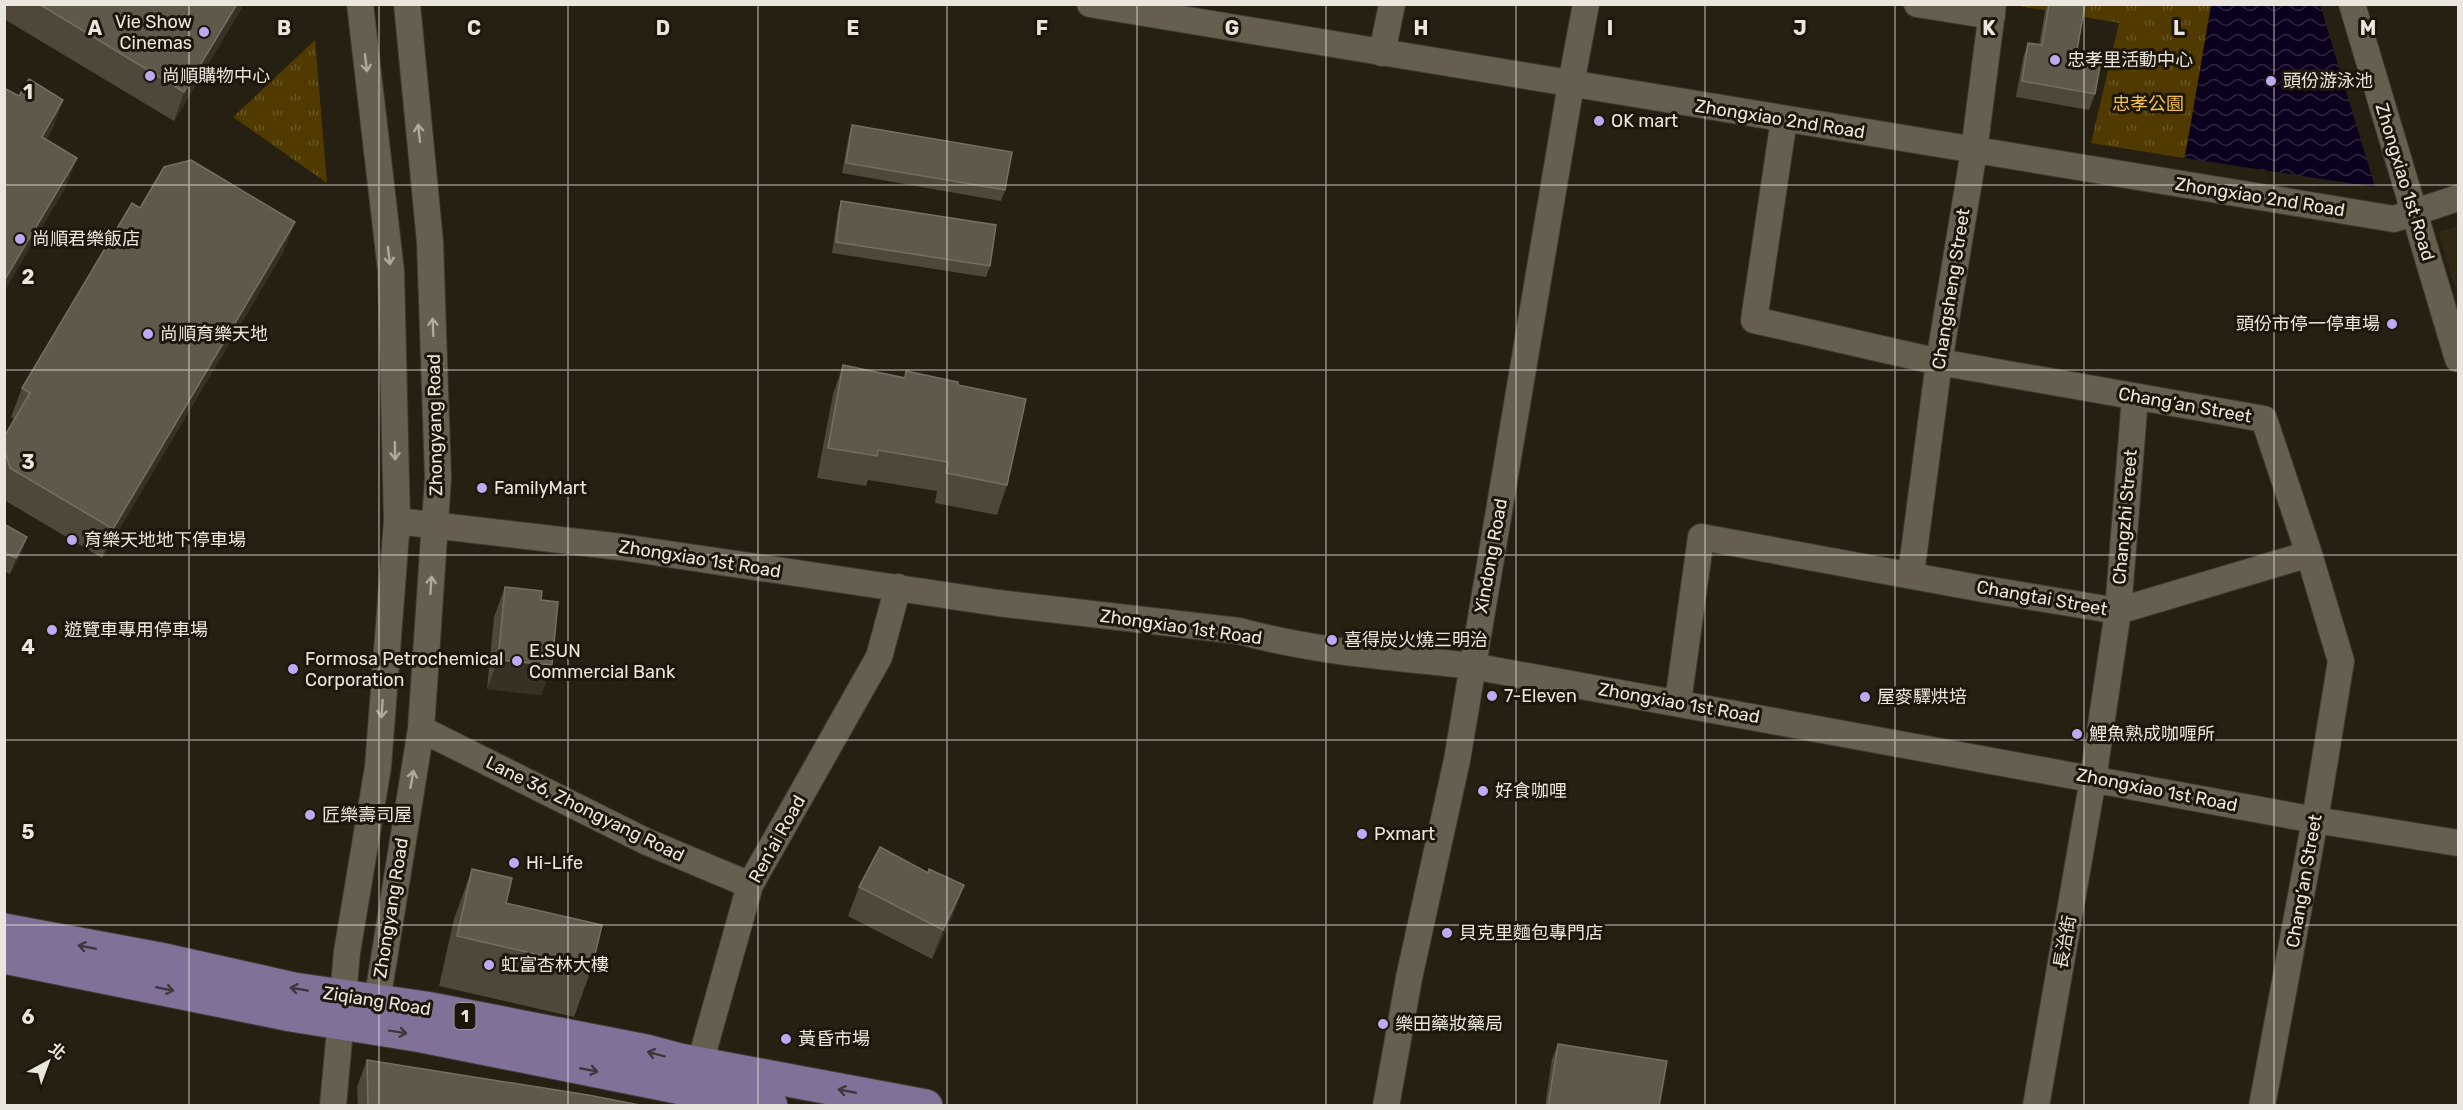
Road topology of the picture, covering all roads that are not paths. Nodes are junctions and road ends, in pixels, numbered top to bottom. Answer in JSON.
{"nodes":[{"id":1,"x":360,"y":4,"type":"edge"},
{"id":2,"x":406,"y":4,"type":"edge"},
{"id":3,"x":1392,"y":4,"type":"edge"},
{"id":4,"x":1586,"y":4,"type":"edge"},
{"id":5,"x":1917,"y":4,"type":"edge"},
{"id":6,"x":2352,"y":4,"type":"edge"},
{"id":7,"x":1095,"y":5,"type":"edge"},
{"id":8,"x":1993,"y":10,"type":"edge"},
{"id":9,"x":1382,"y":53,"type":"junction"},
{"id":10,"x":1571,"y":84,"type":"junction"},
{"id":11,"x":1784,"y":119,"type":"junction"},
{"id":12,"x":1974,"y":151,"type":"junction"},
{"id":13,"x":2458,"y":198,"type":"edge"},
{"id":14,"x":2414,"y":213,"type":"junction"},
{"id":15,"x":2458,"y":359,"type":"edge"},
{"id":16,"x":1939,"y":362,"type":"junction"},
{"id":17,"x":2135,"y":397,"type":"junction"},
{"id":18,"x":397,"y":521,"type":"junction"},
{"id":19,"x":435,"y":524,"type":"junction"},
{"id":20,"x":2309,"y":554,"type":"junction"},
{"id":21,"x":1911,"y":574,"type":"junction"},
{"id":22,"x":898,"y":587,"type":"junction"},
{"id":23,"x":2118,"y":611,"type":"junction"},
{"id":24,"x":1472,"y":666,"type":"junction"},
{"id":25,"x":1678,"y":702,"type":"junction"},
{"id":26,"x":421,"y":729,"type":"junction"},
{"id":27,"x":2093,"y":779,"type":"junction"},
{"id":28,"x":2315,"y":820,"type":"junction"},
{"id":29,"x":2458,"y":843,"type":"edge"},
{"id":30,"x":750,"y":885,"type":"junction"},
{"id":31,"x":4,"y":930,"type":"edge"},
{"id":32,"x":4,"y":957,"type":"edge"},
{"id":33,"x":118,"y":966,"type":"junction"},
{"id":34,"x":376,"y":1002,"type":"junction"},
{"id":35,"x":340,"y":1009,"type":"junction"},
{"id":36,"x":697,"y":1087,"type":"edge"},
{"id":37,"x":333,"y":1106,"type":"edge"},
{"id":38,"x":771,"y":1106,"type":"edge"},
{"id":39,"x":926,"y":1106,"type":"edge"},
{"id":40,"x":1386,"y":1106,"type":"edge"},
{"id":41,"x":2036,"y":1106,"type":"edge"},
{"id":42,"x":2262,"y":1106,"type":"edge"}],
"edges":[{"from":1,"to":18,"type":"street","name":"Zhongyang Road","one_way":true},
{"from":19,"to":2,"type":"street","name":"Zhongyang Road","one_way":true},
{"from":3,"to":9,"type":"street"},
{"from":4,"to":10,"type":"street","name":"Xindong Road"},
{"from":5,"to":8,"type":"street"},
{"from":6,"to":14,"type":"street","name":"Zhongxiao 1st Road"},
{"from":7,"to":9,"type":"street","name":"Zhongxiao 2nd Road"},
{"from":8,"to":12,"type":"street","name":"Changsheng Street"},
{"from":9,"to":10,"type":"street","name":"Zhongxiao 2nd Road"},
{"from":10,"to":11,"type":"street","name":"Zhongxiao 2nd Road"},
{"from":10,"to":24,"type":"street","name":"Xindong Road"},
{"from":11,"to":12,"type":"street","name":"Zhongxiao 2nd Road"},
{"from":11,"to":16,"type":"street","name":"Chang’an Street"},
{"from":12,"to":14,"type":"street","name":"Zhongxiao 2nd Road"},
{"from":12,"to":16,"type":"street","name":"Changsheng Street"},
{"from":13,"to":14,"type":"street","name":"Zhongxiao 2nd Road"},
{"from":14,"to":15,"type":"street","name":"Zhongxiao 1st Road"},
{"from":16,"to":17,"type":"street","name":"Chang’an Street"},
{"from":16,"to":21,"type":"street","name":"Changsheng Street"},
{"from":17,"to":20,"type":"street","name":"Chang’an Street"},
{"from":17,"to":23,"type":"street","name":"Changzhi Street"},
{"from":18,"to":19,"type":"street","name":"Zhongxiao 1st Road"},
{"from":18,"to":35,"type":"street","name":"Zhongyang Road","one_way":true},
{"from":19,"to":22,"type":"street","name":"Zhongxiao 1st Road"},
{"from":26,"to":19,"type":"street","name":"Zhongyang Road","one_way":true},
{"from":20,"to":23,"type":"street","name":"Changtai Street"},
{"from":20,"to":28,"type":"street","name":"Chang’an Street"},
{"from":21,"to":23,"type":"street","name":"Changtai Street"},
{"from":21,"to":25,"type":"street","name":"Changtai Street"},
{"from":22,"to":24,"type":"street","name":"Zhongxiao 1st Road"},
{"from":22,"to":30,"type":"street","name":"Ren’ai Road"},
{"from":23,"to":27,"type":"street","name":"Changzhi Street"},
{"from":24,"to":25,"type":"street","name":"Zhongxiao 1st Road"},
{"from":24,"to":40,"type":"street","name":"Xindong Road"},
{"from":25,"to":27,"type":"street","name":"Zhongxiao 1st Road"},
{"from":26,"to":30,"type":"street","name":"Lane 36, Zhongyang Road"},
{"from":34,"to":26,"type":"street","name":"Zhongyang Road","one_way":true},
{"from":27,"to":28,"type":"street","name":"Zhongxiao 1st Road"},
{"from":27,"to":41,"type":"street","name":"長治街"},
{"from":28,"to":29,"type":"street","name":"Zhongxiao 1st Road"},
{"from":28,"to":42,"type":"street","name":"Chang’an Street"},
{"from":30,"to":36,"type":"street","name":"Ren’ai Road"},
{"from":33,"to":31,"type":"main road","name":"Ziqiang Road","number":"1","one_way":true},
{"from":32,"to":33,"type":"main road","name":"Ziqiang Road","number":"1"},
{"from":33,"to":35,"type":"main road","name":"Ziqiang Road","number":"1"},
{"from":34,"to":35,"type":"main road","name":"Ziqiang Road","number":"1"},
{"from":36,"to":34,"type":"main road","name":"Ziqiang Road","number":"1","one_way":true},
{"from":35,"to":36,"type":"main road","name":"Ziqiang Road","number":"1","one_way":true},
{"from":35,"to":37,"type":"street","name":"Zhongyang Road"},
{"from":36,"to":38,"type":"main road","name":"Ziqiang Road","number":"1"},
{"from":39,"to":36,"type":"main road","name":"Ziqiang Road","number":"1","one_way":true}]}
